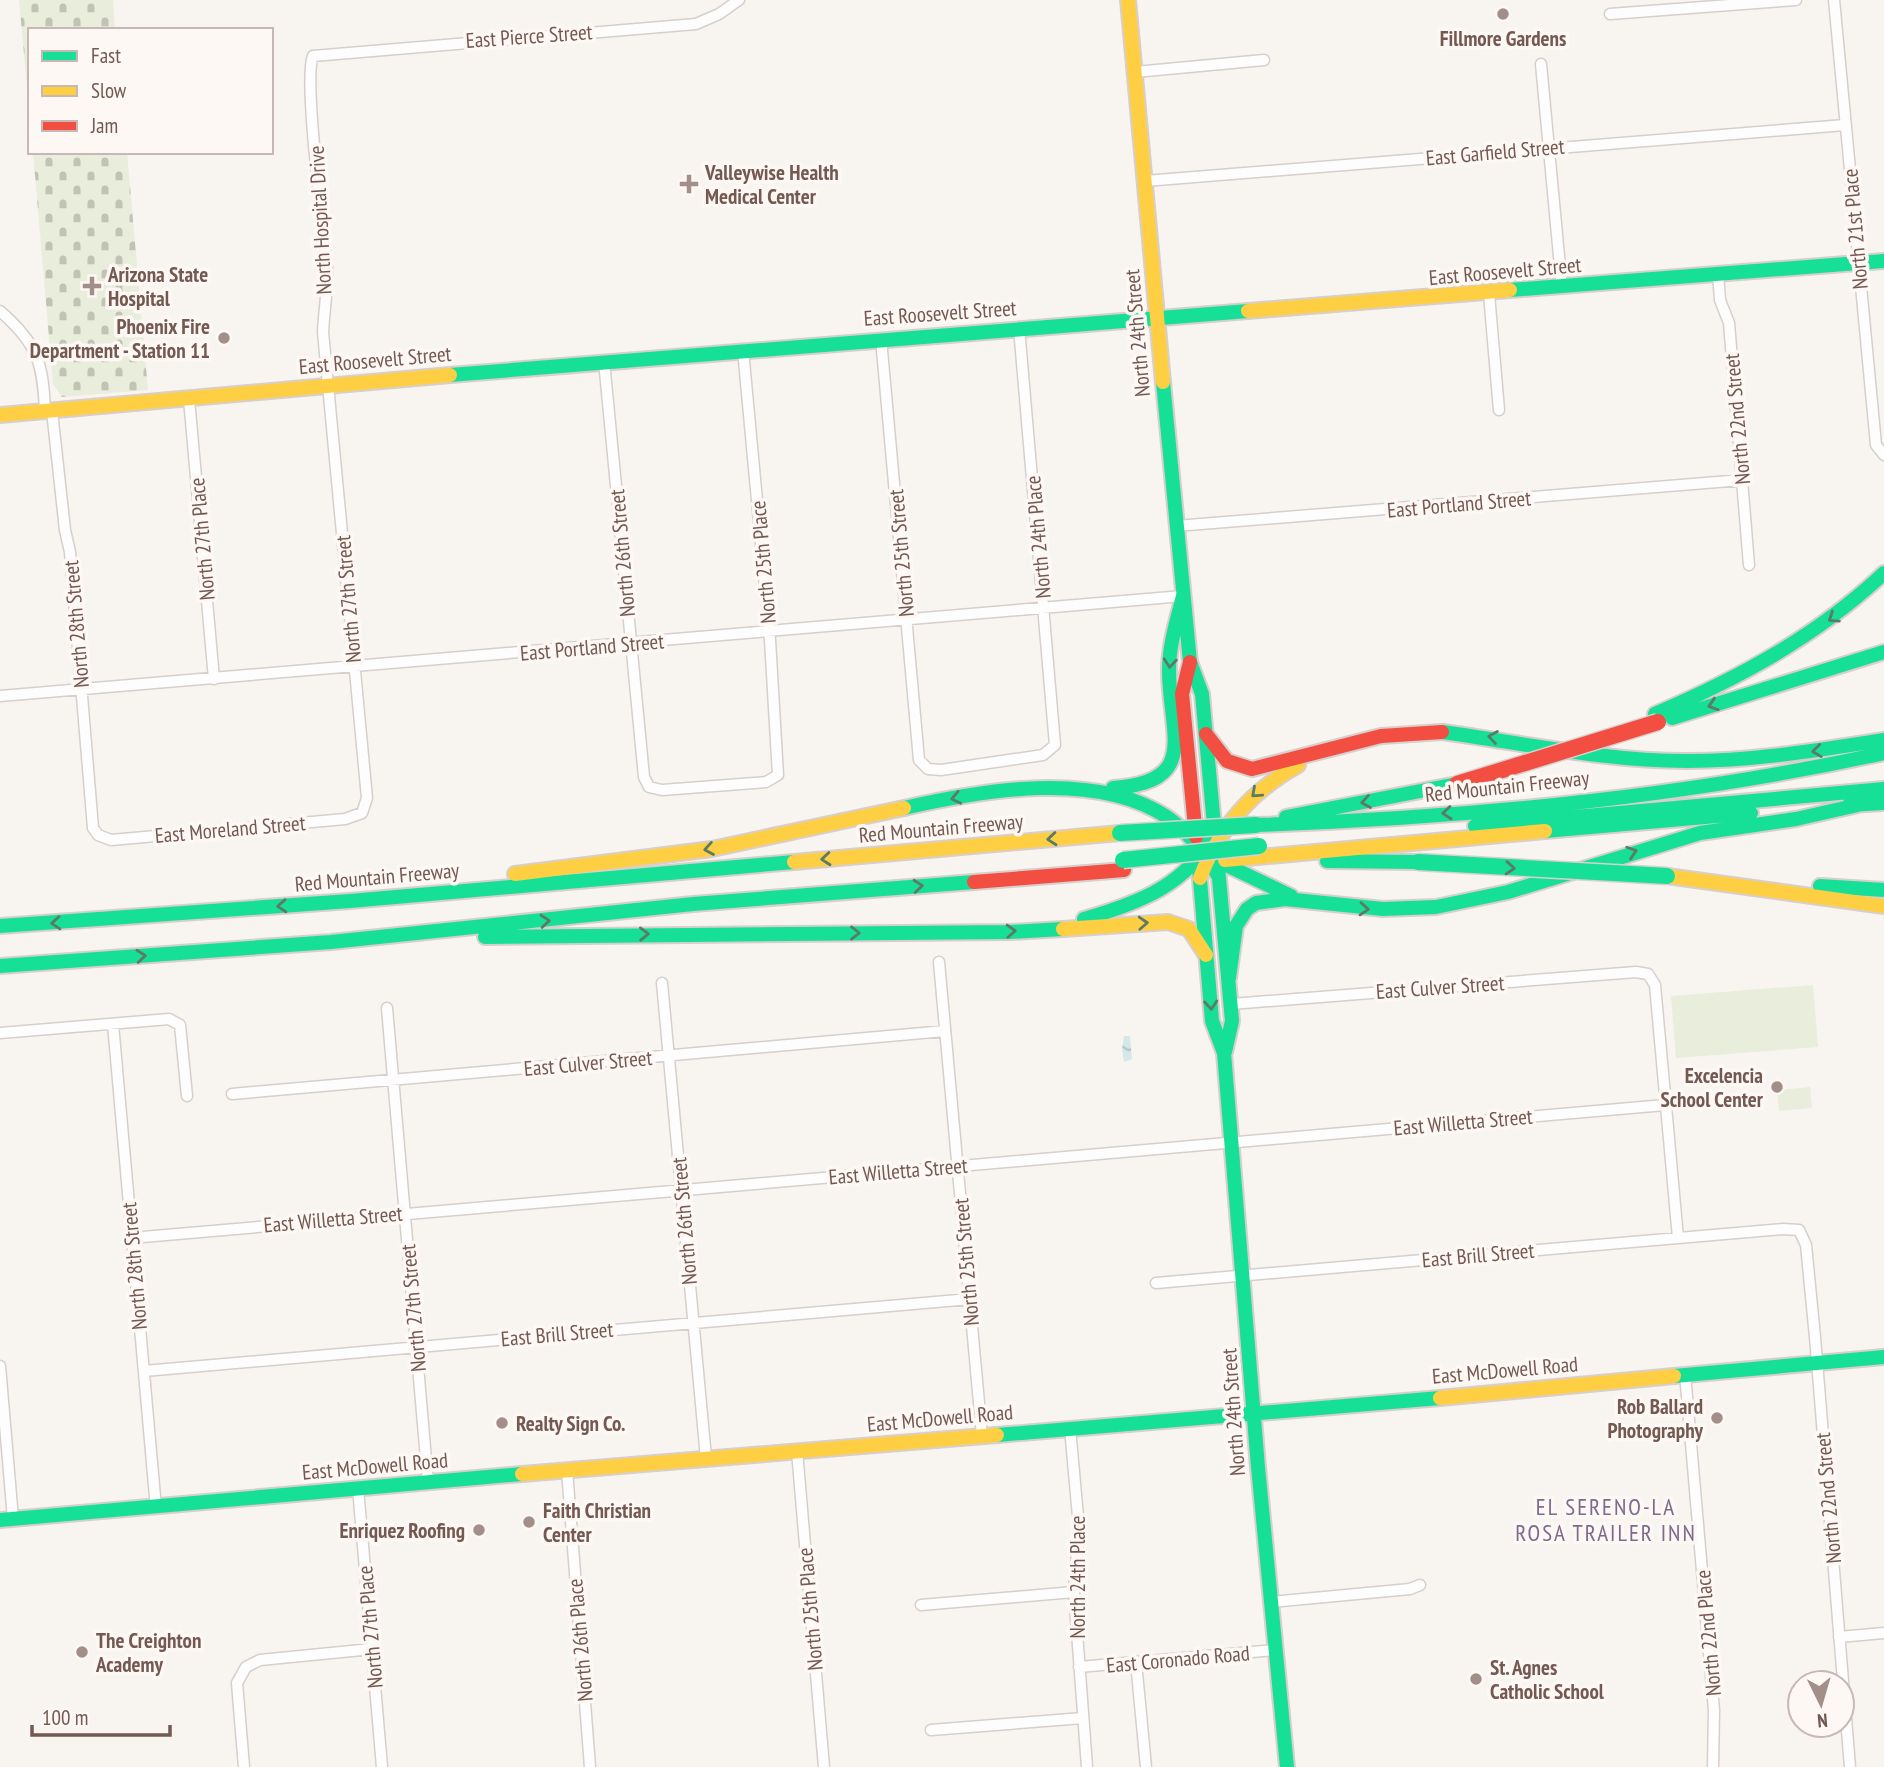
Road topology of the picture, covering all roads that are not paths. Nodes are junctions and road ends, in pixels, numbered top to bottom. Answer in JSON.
{"nodes":[{"id":1,"x":739,"y":0,"type":"edge"},
{"id":2,"x":1128,"y":0,"type":"edge"},
{"id":3,"x":1796,"y":0,"type":"edge"},
{"id":4,"x":1834,"y":0,"type":"edge"},
{"id":5,"x":1610,"y":13,"type":"dead end"},
{"id":6,"x":313,"y":55,"type":"joint"},
{"id":7,"x":1264,"y":60,"type":"dead end"},
{"id":8,"x":1541,"y":64,"type":"dead end"},
{"id":9,"x":1135,"y":72,"type":"junction"},
{"id":10,"x":1844,"y":125,"type":"junction"},
{"id":11,"x":1549,"y":148,"type":"junction"},
{"id":12,"x":1145,"y":181,"type":"junction"},
{"id":13,"x":1884,"y":261,"type":"edge"},
{"id":14,"x":1858,"y":263,"type":"junction"},
{"id":15,"x":1718,"y":274,"type":"junction"},
{"id":16,"x":1562,"y":288,"type":"junction"},
{"id":17,"x":1489,"y":294,"type":"junction"},
{"id":18,"x":0,"y":312,"type":"edge"},
{"id":19,"x":1157,"y":317,"type":"junction"},
{"id":20,"x":1019,"y":328,"type":"junction"},
{"id":21,"x":881,"y":339,"type":"junction"},
{"id":22,"x":743,"y":350,"type":"junction"},
{"id":23,"x":604,"y":361,"type":"junction"},
{"id":24,"x":328,"y":384,"type":"junction"},
{"id":25,"x":189,"y":399,"type":"junction"},
{"id":26,"x":1499,"y":410,"type":"dead end"},
{"id":27,"x":49,"y":412,"type":"junction"},
{"id":28,"x":0,"y":415,"type":"edge"},
{"id":29,"x":1884,"y":455,"type":"edge"},
{"id":30,"x":1742,"y":480,"type":"junction"},
{"id":31,"x":1176,"y":526,"type":"junction"},
{"id":32,"x":1749,"y":565,"type":"dead end"},
{"id":33,"x":1884,"y":573,"type":"edge"},
{"id":34,"x":1183,"y":596,"type":"junction"},
{"id":35,"x":1044,"y":608,"type":"junction"},
{"id":36,"x":907,"y":620,"type":"junction"},
{"id":37,"x":769,"y":631,"type":"junction"},
{"id":38,"x":631,"y":644,"type":"junction"},
{"id":39,"x":1884,"y":652,"type":"edge"},
{"id":40,"x":1190,"y":662,"type":"junction"},
{"id":41,"x":354,"y":667,"type":"junction"},
{"id":42,"x":214,"y":679,"type":"junction"},
{"id":43,"x":82,"y":690,"type":"junction"},
{"id":44,"x":0,"y":696,"type":"edge"},
{"id":45,"x":1657,"y":718,"type":"junction"},
{"id":46,"x":1206,"y":734,"type":"junction"},
{"id":47,"x":1884,"y":740,"type":"edge"},
{"id":48,"x":1337,"y":748,"type":"junction"},
{"id":49,"x":1884,"y":753,"type":"edge"},
{"id":50,"x":923,"y":766,"type":"joint"},
{"id":51,"x":1884,"y":781,"type":"edge"},
{"id":52,"x":649,"y":786,"type":"joint"},
{"id":53,"x":1049,"y":788,"type":"junction"},
{"id":54,"x":1884,"y":789,"type":"edge"},
{"id":55,"x":1884,"y":803,"type":"edge"},
{"id":56,"x":1858,"y":805,"type":"junction"},
{"id":57,"x":1515,"y":808,"type":"junction"},
{"id":58,"x":362,"y":813,"type":"joint"},
{"id":59,"x":1256,"y":825,"type":"junction"},
{"id":60,"x":98,"y":835,"type":"joint"},
{"id":61,"x":1208,"y":852,"type":"junction"},
{"id":62,"x":1261,"y":855,"type":"junction"},
{"id":63,"x":1123,"y":865,"type":"junction"},
{"id":64,"x":1667,"y":876,"type":"junction"},
{"id":65,"x":1884,"y":890,"type":"edge"},
{"id":66,"x":1297,"y":899,"type":"junction"},
{"id":67,"x":351,"y":901,"type":"junction"},
{"id":68,"x":1884,"y":906,"type":"edge"},
{"id":69,"x":0,"y":926,"type":"edge"},
{"id":70,"x":1051,"y":929,"type":"junction"},
{"id":71,"x":331,"y":942,"type":"junction"},
{"id":72,"x":1206,"y":956,"type":"junction"},
{"id":73,"x":939,"y":962,"type":"dead end"},
{"id":74,"x":0,"y":966,"type":"edge"},
{"id":75,"x":1229,"y":978,"type":"junction"},
{"id":76,"x":662,"y":984,"type":"dead end"},
{"id":77,"x":1231,"y":1004,"type":"junction"},
{"id":78,"x":387,"y":1008,"type":"dead end"},
{"id":79,"x":113,"y":1024,"type":"junction"},
{"id":80,"x":945,"y":1031,"type":"junction"},
{"id":81,"x":0,"y":1033,"type":"edge"},
{"id":82,"x":1224,"y":1053,"type":"junction"},
{"id":83,"x":669,"y":1056,"type":"junction"},
{"id":84,"x":393,"y":1080,"type":"junction"},
{"id":85,"x":232,"y":1094,"type":"dead end"},
{"id":86,"x":187,"y":1096,"type":"dead end"},
{"id":87,"x":1665,"y":1105,"type":"junction"},
{"id":88,"x":1232,"y":1140,"type":"junction"},
{"id":89,"x":958,"y":1166,"type":"junction"},
{"id":90,"x":681,"y":1189,"type":"junction"},
{"id":91,"x":404,"y":1213,"type":"junction"},
{"id":92,"x":1799,"y":1230,"type":"joint"},
{"id":93,"x":131,"y":1238,"type":"junction"},
{"id":94,"x":1678,"y":1238,"type":"junction"},
{"id":95,"x":1243,"y":1275,"type":"junction"},
{"id":96,"x":1156,"y":1283,"type":"dead end"},
{"id":97,"x":970,"y":1298,"type":"junction"},
{"id":98,"x":693,"y":1323,"type":"junction"},
{"id":99,"x":416,"y":1346,"type":"junction"},
{"id":100,"x":1884,"y":1357,"type":"edge"},
{"id":101,"x":1817,"y":1362,"type":"junction"},
{"id":102,"x":0,"y":1367,"type":"edge"},
{"id":103,"x":144,"y":1371,"type":"junction"},
{"id":104,"x":1685,"y":1374,"type":"junction"},
{"id":105,"x":1254,"y":1415,"type":"junction"},
{"id":106,"x":1070,"y":1429,"type":"junction"},
{"id":107,"x":982,"y":1436,"type":"junction"},
{"id":108,"x":797,"y":1451,"type":"junction"},
{"id":109,"x":706,"y":1458,"type":"junction"},
{"id":110,"x":566,"y":1470,"type":"junction"},
{"id":111,"x":428,"y":1482,"type":"junction"},
{"id":112,"x":358,"y":1488,"type":"junction"},
{"id":113,"x":156,"y":1508,"type":"junction"},
{"id":114,"x":6,"y":1520,"type":"edge"},
{"id":115,"x":1419,"y":1585,"type":"dead end"},
{"id":116,"x":1074,"y":1592,"type":"junction"},
{"id":117,"x":1271,"y":1602,"type":"junction"},
{"id":118,"x":921,"y":1605,"type":"dead end"},
{"id":119,"x":1884,"y":1633,"type":"edge"},
{"id":120,"x":1839,"y":1637,"type":"junction"},
{"id":121,"x":372,"y":1649,"type":"junction"},
{"id":122,"x":1276,"y":1650,"type":"junction"},
{"id":123,"x":1136,"y":1662,"type":"junction"},
{"id":124,"x":1079,"y":1667,"type":"junction"},
{"id":125,"x":1083,"y":1718,"type":"junction"},
{"id":126,"x":931,"y":1730,"type":"dead end"},
{"id":127,"x":244,"y":1767,"type":"edge"},
{"id":128,"x":382,"y":1767,"type":"edge"},
{"id":129,"x":590,"y":1767,"type":"edge"},
{"id":130,"x":824,"y":1767,"type":"edge"},
{"id":131,"x":1087,"y":1767,"type":"edge"},
{"id":132,"x":1146,"y":1767,"type":"edge"},
{"id":133,"x":1287,"y":1767,"type":"edge"},
{"id":134,"x":1713,"y":1767,"type":"edge"},
{"id":135,"x":1850,"y":1767,"type":"edge"}],
"edges":[{"from":1,"to":6,"type":"street","name":"East Pierce Street"},
{"from":2,"to":9,"type":"main road","name":"North 24th Street"},
{"from":3,"to":5,"type":"street"},
{"from":4,"to":10,"type":"street","name":"North 21st Place"},
{"from":6,"to":24,"type":"street","name":"North Hospital Drive"},
{"from":7,"to":9,"type":"street"},
{"from":8,"to":11,"type":"street"},
{"from":9,"to":12,"type":"main road","name":"North 24th Street"},
{"from":10,"to":11,"type":"street","name":"East Garfield Street"},
{"from":10,"to":14,"type":"street","name":"North 21st Place"},
{"from":11,"to":12,"type":"street","name":"East Garfield Street"},
{"from":11,"to":16,"type":"street"},
{"from":12,"to":19,"type":"main road","name":"North 24th Street"},
{"from":13,"to":14,"type":"main road","name":"East Roosevelt Street"},
{"from":14,"to":15,"type":"main road","name":"East Roosevelt Street"},
{"from":14,"to":29,"type":"street","name":"North 21st Place"},
{"from":15,"to":16,"type":"main road","name":"East Roosevelt Street"},
{"from":15,"to":30,"type":"street","name":"North 22nd Street"},
{"from":16,"to":17,"type":"main road","name":"East Roosevelt Street"},
{"from":17,"to":19,"type":"main road","name":"East Roosevelt Street"},
{"from":17,"to":26,"type":"street"},
{"from":18,"to":27,"type":"street","name":"North 28th Street"},
{"from":19,"to":20,"type":"main road","name":"East Roosevelt Street"},
{"from":19,"to":31,"type":"main road","name":"North 24th Street"},
{"from":20,"to":21,"type":"main road","name":"East Roosevelt Street"},
{"from":20,"to":35,"type":"street","name":"North 24th Place"},
{"from":21,"to":22,"type":"main road","name":"East Roosevelt Street"},
{"from":21,"to":36,"type":"street","name":"North 25th Street"},
{"from":22,"to":23,"type":"main road","name":"East Roosevelt Street"},
{"from":22,"to":37,"type":"street","name":"North 25th Place"},
{"from":23,"to":24,"type":"main road","name":"East Roosevelt Street"},
{"from":23,"to":38,"type":"street","name":"North 26th Street"},
{"from":24,"to":25,"type":"main road","name":"East Roosevelt Street"},
{"from":24,"to":41,"type":"street","name":"North 27th Street"},
{"from":25,"to":27,"type":"main road","name":"East Roosevelt Street"},
{"from":25,"to":42,"type":"street","name":"North 27th Place"},
{"from":27,"to":28,"type":"main road","name":"East Roosevelt Street"},
{"from":27,"to":43,"type":"street","name":"North 28th Street"},
{"from":30,"to":31,"type":"street","name":"East Portland Street"},
{"from":30,"to":32,"type":"street","name":"North 22nd Street"},
{"from":31,"to":34,"type":"main road","name":"North 24th Street"},
{"from":33,"to":45,"type":"main road","one_way":true},
{"from":34,"to":35,"type":"street","name":"East Portland Street"},
{"from":34,"to":40,"type":"main road","name":"North 24th Street"},
{"from":34,"to":53,"type":"main road","one_way":true},
{"from":35,"to":36,"type":"street","name":"East Portland Street"},
{"from":35,"to":50,"type":"street","name":"North 24th Place"},
{"from":36,"to":37,"type":"street","name":"East Portland Street"},
{"from":36,"to":50,"type":"street","name":"North 25th Street"},
{"from":37,"to":38,"type":"street","name":"East Portland Street"},
{"from":37,"to":52,"type":"street","name":"North 25th Place"},
{"from":38,"to":41,"type":"street","name":"East Portland Street"},
{"from":38,"to":52,"type":"street","name":"North 26th Street"},
{"from":39,"to":45,"type":"main road","one_way":true},
{"from":40,"to":46,"type":"main road","name":"North 24th Street"},
{"from":40,"to":61,"type":"main road","name":"North 24th Street"},
{"from":41,"to":42,"type":"street","name":"East Portland Street"},
{"from":41,"to":58,"type":"street","name":"North 27th Street"},
{"from":42,"to":43,"type":"street","name":"East Portland Street"},
{"from":43,"to":44,"type":"street","name":"East Portland Street"},
{"from":43,"to":60,"type":"street","name":"North 28th Street"},
{"from":45,"to":59,"type":"main road","one_way":true,"bridge":true},
{"from":46,"to":48,"type":"main road"},
{"from":46,"to":61,"type":"main road","name":"North 24th Street"},
{"from":47,"to":48,"type":"main road","one_way":true},
{"from":48,"to":61,"type":"main road","one_way":true},
{"from":49,"to":57,"type":"main road","name":"Red Mountain Freeway"},
{"from":51,"to":57,"type":"main road"},
{"from":53,"to":61,"type":"main road"},
{"from":53,"to":67,"type":"main road","one_way":true},
{"from":54,"to":62,"type":"main road"},
{"from":55,"to":56,"type":"main road"},
{"from":56,"to":62,"type":"main road"},
{"from":66,"to":56,"type":"main road","one_way":true},
{"from":57,"to":59,"type":"main road","name":"Red Mountain Freeway","one_way":true},
{"from":58,"to":60,"type":"street","name":"East Moreland Street"},
{"from":59,"to":67,"type":"main road","name":"Red Mountain Freeway","one_way":true,"bridge":true},
{"from":61,"to":62,"type":"main road"},
{"from":61,"to":63,"type":"main road"},
{"from":61,"to":66,"type":"main road"},
{"from":61,"to":70,"type":"main road"},
{"from":61,"to":72,"type":"main road","name":"North 24th Street"},
{"from":61,"to":75,"type":"main road","name":"North 24th Street"},
{"from":62,"to":63,"type":"main road","bridge":true},
{"from":62,"to":64,"type":"main road","one_way":true,"bridge":true},
{"from":71,"to":63,"type":"main road","one_way":true},
{"from":64,"to":65,"type":"main road"},
{"from":64,"to":68,"type":"main road"},
{"from":66,"to":75,"type":"main road"},
{"from":67,"to":69,"type":"main road","name":"Red Mountain Freeway","one_way":true},
{"from":71,"to":70,"type":"main road","one_way":true},
{"from":70,"to":72,"type":"main road","one_way":true},
{"from":74,"to":71,"type":"main road","one_way":true},
{"from":72,"to":82,"type":"main road","name":"North 24th Street","one_way":true},
{"from":73,"to":80,"type":"street","name":"North 25th Street"},
{"from":75,"to":77,"type":"main road","name":"North 24th Street"},
{"from":76,"to":83,"type":"street","name":"North 26th Street"},
{"from":77,"to":82,"type":"main road","name":"North 24th Street"},
{"from":77,"to":87,"type":"street","name":"East Culver Street"},
{"from":78,"to":84,"type":"street","name":"North 27th Street"},
{"from":79,"to":81,"type":"street"},
{"from":79,"to":86,"type":"street"},
{"from":79,"to":93,"type":"street","name":"North 28th Street"},
{"from":80,"to":83,"type":"street","name":"East Culver Street"},
{"from":80,"to":89,"type":"street","name":"North 25th Street"},
{"from":82,"to":88,"type":"main road","name":"North 24th Street"},
{"from":83,"to":84,"type":"street","name":"East Culver Street"},
{"from":83,"to":90,"type":"street","name":"North 26th Street"},
{"from":84,"to":85,"type":"street","name":"East Culver Street"},
{"from":84,"to":91,"type":"street","name":"North 27th Street"},
{"from":87,"to":88,"type":"street","name":"East Willetta Street"},
{"from":87,"to":94,"type":"street"},
{"from":88,"to":89,"type":"street","name":"East Willetta Street"},
{"from":88,"to":95,"type":"main road","name":"North 24th Street"},
{"from":89,"to":90,"type":"street","name":"East Willetta Street"},
{"from":89,"to":97,"type":"street","name":"North 25th Street"},
{"from":90,"to":91,"type":"street","name":"East Willetta Street"},
{"from":90,"to":98,"type":"street","name":"North 26th Street"},
{"from":91,"to":93,"type":"street","name":"East Willetta Street"},
{"from":91,"to":99,"type":"street","name":"North 27th Street"},
{"from":92,"to":94,"type":"street","name":"East Brill Street"},
{"from":92,"to":101,"type":"street","name":"North 22nd Street"},
{"from":93,"to":103,"type":"street","name":"North 28th Street"},
{"from":94,"to":95,"type":"street","name":"East Brill Street"},
{"from":95,"to":96,"type":"street","name":"East Brill Street"},
{"from":95,"to":105,"type":"main road","name":"North 24th Street"},
{"from":97,"to":98,"type":"street","name":"East Brill Street"},
{"from":97,"to":107,"type":"street","name":"North 25th Street"},
{"from":98,"to":99,"type":"street","name":"East Brill Street"},
{"from":98,"to":109,"type":"street","name":"North 26th Street"},
{"from":99,"to":103,"type":"street","name":"East Brill Street"},
{"from":99,"to":111,"type":"street","name":"North 27th Street"},
{"from":100,"to":101,"type":"main road","name":"East McDowell Road"},
{"from":101,"to":104,"type":"main road","name":"East McDowell Road"},
{"from":101,"to":120,"type":"street","name":"North 22nd Street"},
{"from":102,"to":114,"type":"street"},
{"from":103,"to":113,"type":"street","name":"North 28th Street"},
{"from":104,"to":105,"type":"main road","name":"East McDowell Road"},
{"from":104,"to":134,"type":"street","name":"North 22nd Place"},
{"from":105,"to":106,"type":"main road","name":"East McDowell Road"},
{"from":105,"to":117,"type":"main road","name":"North 24th Street"},
{"from":106,"to":107,"type":"main road","name":"East McDowell Road"},
{"from":106,"to":116,"type":"street","name":"North 24th Place"},
{"from":107,"to":108,"type":"main road","name":"East McDowell Road"},
{"from":108,"to":109,"type":"main road","name":"East McDowell Road"},
{"from":108,"to":130,"type":"street","name":"North 25th Place"},
{"from":109,"to":110,"type":"main road","name":"East McDowell Road"},
{"from":110,"to":111,"type":"main road","name":"East McDowell Road"},
{"from":110,"to":129,"type":"street","name":"North 26th Place"},
{"from":111,"to":112,"type":"main road","name":"East McDowell Road"},
{"from":112,"to":113,"type":"main road","name":"East McDowell Road"},
{"from":112,"to":121,"type":"street","name":"North 27th Place"},
{"from":113,"to":114,"type":"main road","name":"East McDowell Road"},
{"from":115,"to":117,"type":"street"},
{"from":116,"to":118,"type":"street"},
{"from":116,"to":124,"type":"street","name":"North 24th Place"},
{"from":117,"to":122,"type":"main road","name":"North 24th Street"},
{"from":119,"to":120,"type":"street"},
{"from":120,"to":135,"type":"street","name":"North 22nd Street"},
{"from":121,"to":127,"type":"street"},
{"from":121,"to":128,"type":"street","name":"North 27th Place"},
{"from":122,"to":123,"type":"street","name":"East Coronado Road"},
{"from":122,"to":133,"type":"main road","name":"North 24th Street"},
{"from":123,"to":124,"type":"street","name":"East Coronado Road"},
{"from":123,"to":132,"type":"street"},
{"from":124,"to":125,"type":"street","name":"North 24th Place"},
{"from":125,"to":126,"type":"street"},
{"from":125,"to":131,"type":"street","name":"North 24th Place"}]}
